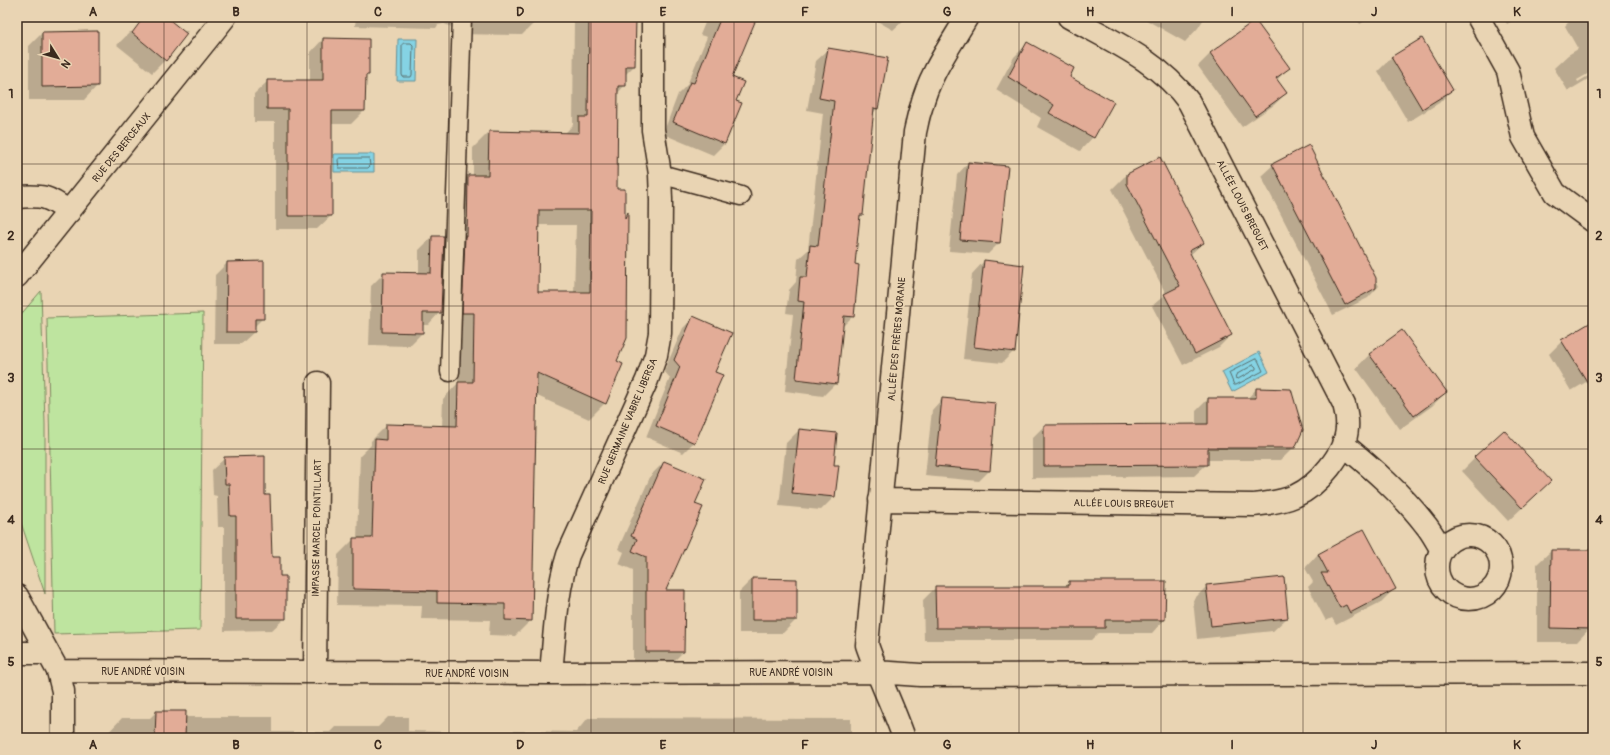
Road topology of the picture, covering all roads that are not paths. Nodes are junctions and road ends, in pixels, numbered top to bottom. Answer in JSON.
{"nodes":[{"id":1,"x":225,"y":17,"type":"edge"},
{"id":2,"x":462,"y":17,"type":"edge"},
{"id":3,"x":653,"y":17,"type":"edge"},
{"id":4,"x":967,"y":17,"type":"edge"},
{"id":5,"x":1069,"y":17,"type":"edge"},
{"id":6,"x":1478,"y":17,"type":"edge"},
{"id":7,"x":660,"y":174,"type":"junction"},
{"id":8,"x":741,"y":196,"type":"dead end"},
{"id":9,"x":17,"y":197,"type":"edge"},
{"id":10,"x":69,"y":212,"type":"junction"},
{"id":11,"x":1593,"y":221,"type":"edge"},
{"id":12,"x":17,"y":276,"type":"edge"},
{"id":13,"x":450,"y":372,"type":"dead end"},
{"id":14,"x":318,"y":383,"type":"dead end"},
{"id":15,"x":1343,"y":444,"type":"junction"},
{"id":16,"x":880,"y":500,"type":"junction"},
{"id":17,"x":1442,"y":550,"type":"dead end"},
{"id":18,"x":17,"y":596,"type":"edge"},
{"id":19,"x":17,"y":653,"type":"edge"},
{"id":20,"x":52,"y":662,"type":"junction"},
{"id":21,"x":315,"y":672,"type":"junction"},
{"id":22,"x":876,"y":672,"type":"junction"},
{"id":23,"x":551,"y":673,"type":"junction"},
{"id":24,"x":1593,"y":673,"type":"edge"},
{"id":25,"x":63,"y":738,"type":"edge"},
{"id":26,"x":904,"y":738,"type":"edge"}],
"edges":[{"from":1,"to":10,"type":"street","name":"RUE DES BERCEAUX"},
{"from":2,"to":13,"type":"lane"},
{"from":3,"to":7,"type":"street","name":"RUE GERMAINE VABRE LIBERSA"},
{"from":4,"to":16,"type":"street","name":"ALLÉE DES FRÈRES MORANE"},
{"from":5,"to":15,"type":"street","name":"ALLÉE LOUIS BREGUET"},
{"from":6,"to":11,"type":"street"},
{"from":7,"to":8,"type":"lane"},
{"from":7,"to":23,"type":"street","name":"RUE GERMAINE VABRE LIBERSA"},
{"from":9,"to":10,"type":"street"},
{"from":10,"to":12,"type":"street","name":"RUE DES BERCEAUX"},
{"from":14,"to":21,"type":"street","name":"IMPASSE MARCEL POINTILLART"},
{"from":15,"to":16,"type":"street","name":"ALLÉE LOUIS BREGUET"},
{"from":15,"to":17,"type":"street"},
{"from":16,"to":22,"type":"street","name":"ALLÉE DES FRÈRES MORANE"},
{"from":18,"to":20,"type":"street"},
{"from":19,"to":20,"type":"street","name":"RUE ANDRÉ VOISIN"},
{"from":20,"to":21,"type":"street","name":"RUE ANDRÉ VOISIN"},
{"from":20,"to":25,"type":"street"},
{"from":21,"to":23,"type":"street","name":"RUE ANDRÉ VOISIN"},
{"from":22,"to":23,"type":"street","name":"RUE ANDRÉ VOISIN"},
{"from":22,"to":24,"type":"street","name":"RUE ANDRÉ VOISIN"},
{"from":22,"to":26,"type":"street","name":"ALLÉE DES FRÈRES MORANE"}]}
